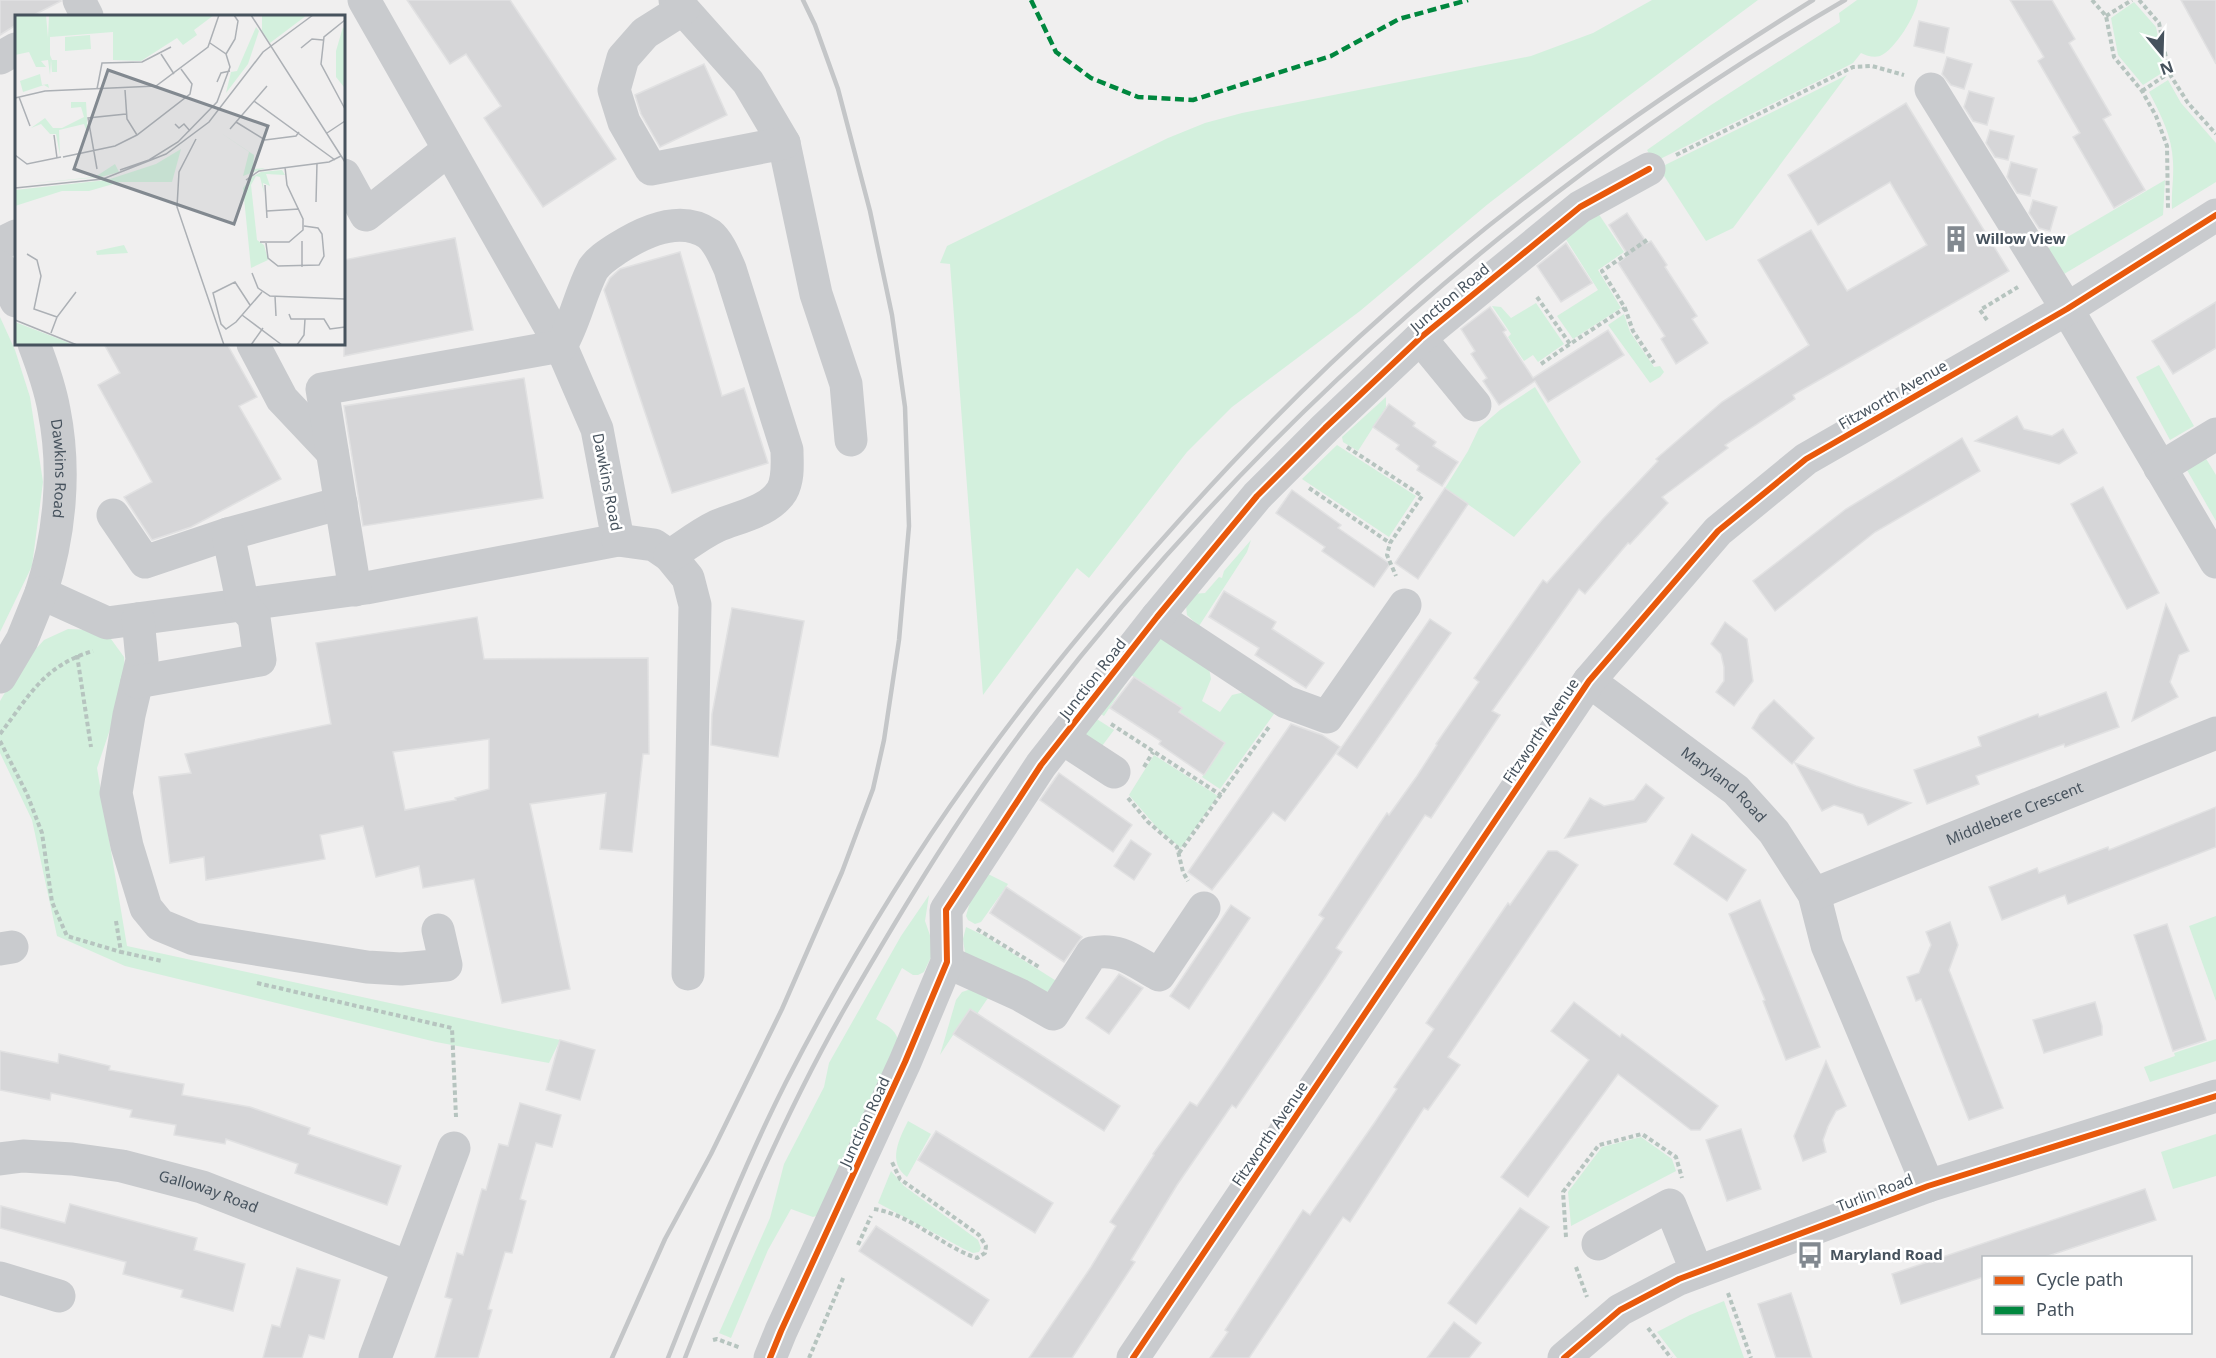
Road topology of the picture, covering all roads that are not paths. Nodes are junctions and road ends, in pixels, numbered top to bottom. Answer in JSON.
{"nodes":[{"id":1,"x":364,"y":0,"type":"edge"},
{"id":2,"x":679,"y":4,"type":"edge"},
{"id":3,"x":15,"y":50,"type":"edge"},
{"id":4,"x":0,"y":58,"type":"edge"},
{"id":5,"x":1931,"y":89,"type":"road end"},
{"id":6,"x":784,"y":142,"type":"junction"},
{"id":7,"x":448,"y":150,"type":"junction"},
{"id":8,"x":1649,"y":169,"type":"road end"},
{"id":9,"x":345,"y":177,"type":"edge"},
{"id":10,"x":2216,"y":215,"type":"edge"},
{"id":11,"x":15,"y":236,"type":"edge"},
{"id":12,"x":0,"y":244,"type":"edge"},
{"id":13,"x":0,"y":267,"type":"edge"},
{"id":14,"x":15,"y":299,"type":"edge"},
{"id":15,"x":2067,"y":309,"type":"junction"},
{"id":16,"x":1420,"y":338,"type":"junction"},
{"id":17,"x":34,"y":345,"type":"edge"},
{"id":18,"x":254,"y":345,"type":"edge"},
{"id":19,"x":561,"y":346,"type":"junction"},
{"id":20,"x":1475,"y":405,"type":"dead end"},
{"id":21,"x":2216,"y":434,"type":"edge"},
{"id":22,"x":851,"y":440,"type":"dead end"},
{"id":23,"x":332,"y":452,"type":"junction"},
{"id":24,"x":2160,"y":468,"type":"junction"},
{"id":25,"x":341,"y":503,"type":"junction"},
{"id":26,"x":113,"y":515,"type":"dead end"},
{"id":27,"x":228,"y":534,"type":"junction"},
{"id":28,"x":618,"y":540,"type":"junction"},
{"id":29,"x":670,"y":556,"type":"junction"},
{"id":30,"x":2216,"y":562,"type":"edge"},
{"id":31,"x":355,"y":590,"type":"junction"},
{"id":32,"x":41,"y":593,"type":"junction"},
{"id":33,"x":243,"y":605,"type":"junction"},
{"id":34,"x":1405,"y":605,"type":"road end"},
{"id":35,"x":1157,"y":616,"type":"junction"},
{"id":36,"x":139,"y":628,"type":"junction"},
{"id":37,"x":0,"y":677,"type":"edge"},
{"id":38,"x":1589,"y":681,"type":"junction"},
{"id":39,"x":137,"y":682,"type":"junction"},
{"id":40,"x":2216,"y":733,"type":"edge"},
{"id":41,"x":1062,"y":738,"type":"junction"},
{"id":42,"x":1114,"y":772,"type":"road end"},
{"id":43,"x":1814,"y":894,"type":"junction"},
{"id":44,"x":1204,"y":908,"type":"road end"},
{"id":45,"x":438,"y":930,"type":"dead end"},
{"id":46,"x":947,"y":962,"type":"junction"},
{"id":47,"x":688,"y":974,"type":"dead end"},
{"id":48,"x":2216,"y":1096,"type":"edge"},
{"id":49,"x":454,"y":1148,"type":"dead end"},
{"id":50,"x":0,"y":1159,"type":"edge"},
{"id":51,"x":1928,"y":1186,"type":"junction"},
{"id":52,"x":1598,"y":1244,"type":"dead end"},
{"id":53,"x":408,"y":1267,"type":"junction"},
{"id":54,"x":1708,"y":1268,"type":"junction"},
{"id":55,"x":0,"y":1278,"type":"edge"},
{"id":56,"x":58,"y":1296,"type":"dead end"},
{"id":57,"x":375,"y":1358,"type":"edge"},
{"id":58,"x":770,"y":1358,"type":"edge"},
{"id":59,"x":1134,"y":1358,"type":"edge"},
{"id":60,"x":1564,"y":1358,"type":"edge"}],
"edges":[{"from":1,"to":7,"type":"street","name":"Dawkins Road"},
{"from":2,"to":6,"type":"street"},
{"from":2,"to":6,"type":"street"},
{"from":3,"to":4,"type":"street"},
{"from":5,"to":15,"type":"street"},
{"from":6,"to":22,"type":"street"},
{"from":7,"to":9,"type":"street"},
{"from":7,"to":19,"type":"street","name":"Dawkins Road"},
{"from":8,"to":16,"type":"street","name":"Junction Road"},
{"from":10,"to":15,"type":"street","name":"Fitzworth Avenue"},
{"from":11,"to":12,"type":"street"},
{"from":13,"to":14,"type":"street"},
{"from":15,"to":24,"type":"street"},
{"from":15,"to":38,"type":"street","name":"Fitzworth Avenue"},
{"from":16,"to":20,"type":"street","name":"Junction Road"},
{"from":16,"to":35,"type":"street","name":"Junction Road"},
{"from":17,"to":32,"type":"street","name":"Dawkins Road"},
{"from":18,"to":23,"type":"street"},
{"from":19,"to":23,"type":"street"},
{"from":19,"to":28,"type":"street","name":"Dawkins Road"},
{"from":19,"to":29,"type":"street"},
{"from":21,"to":24,"type":"street"},
{"from":23,"to":25,"type":"street"},
{"from":24,"to":30,"type":"street"},
{"from":25,"to":27,"type":"street"},
{"from":25,"to":31,"type":"street"},
{"from":26,"to":27,"type":"street"},
{"from":27,"to":33,"type":"street"},
{"from":28,"to":29,"type":"street"},
{"from":28,"to":31,"type":"street","name":"Dawkins Road"},
{"from":29,"to":47,"type":"street"},
{"from":31,"to":33,"type":"street","name":"Dawkins Road"},
{"from":32,"to":36,"type":"street","name":"Dawkins Road"},
{"from":32,"to":37,"type":"street","name":"Dawkins Road"},
{"from":33,"to":36,"type":"street","name":"Dawkins Road"},
{"from":33,"to":39,"type":"street"},
{"from":34,"to":35,"type":"street"},
{"from":35,"to":41,"type":"street","name":"Junction Road"},
{"from":36,"to":39,"type":"street"},
{"from":38,"to":43,"type":"street","name":"Maryland Road"},
{"from":38,"to":59,"type":"street","name":"Fitzworth Avenue"},
{"from":39,"to":45,"type":"street"},
{"from":40,"to":43,"type":"street","name":"Middlebere Crescent"},
{"from":41,"to":42,"type":"street"},
{"from":41,"to":46,"type":"street","name":"Junction Road"},
{"from":43,"to":51,"type":"street","name":"Maryland Road"},
{"from":44,"to":46,"type":"street"},
{"from":46,"to":58,"type":"street","name":"Junction Road"},
{"from":48,"to":51,"type":"street","name":"Turlin Road"},
{"from":49,"to":53,"type":"street"},
{"from":50,"to":53,"type":"street","name":"Galloway Road"},
{"from":51,"to":54,"type":"street","name":"Turlin Road"},
{"from":52,"to":54,"type":"street"},
{"from":53,"to":57,"type":"street"},
{"from":54,"to":60,"type":"street","name":"Turlin Road"},
{"from":55,"to":56,"type":"street"}]}
